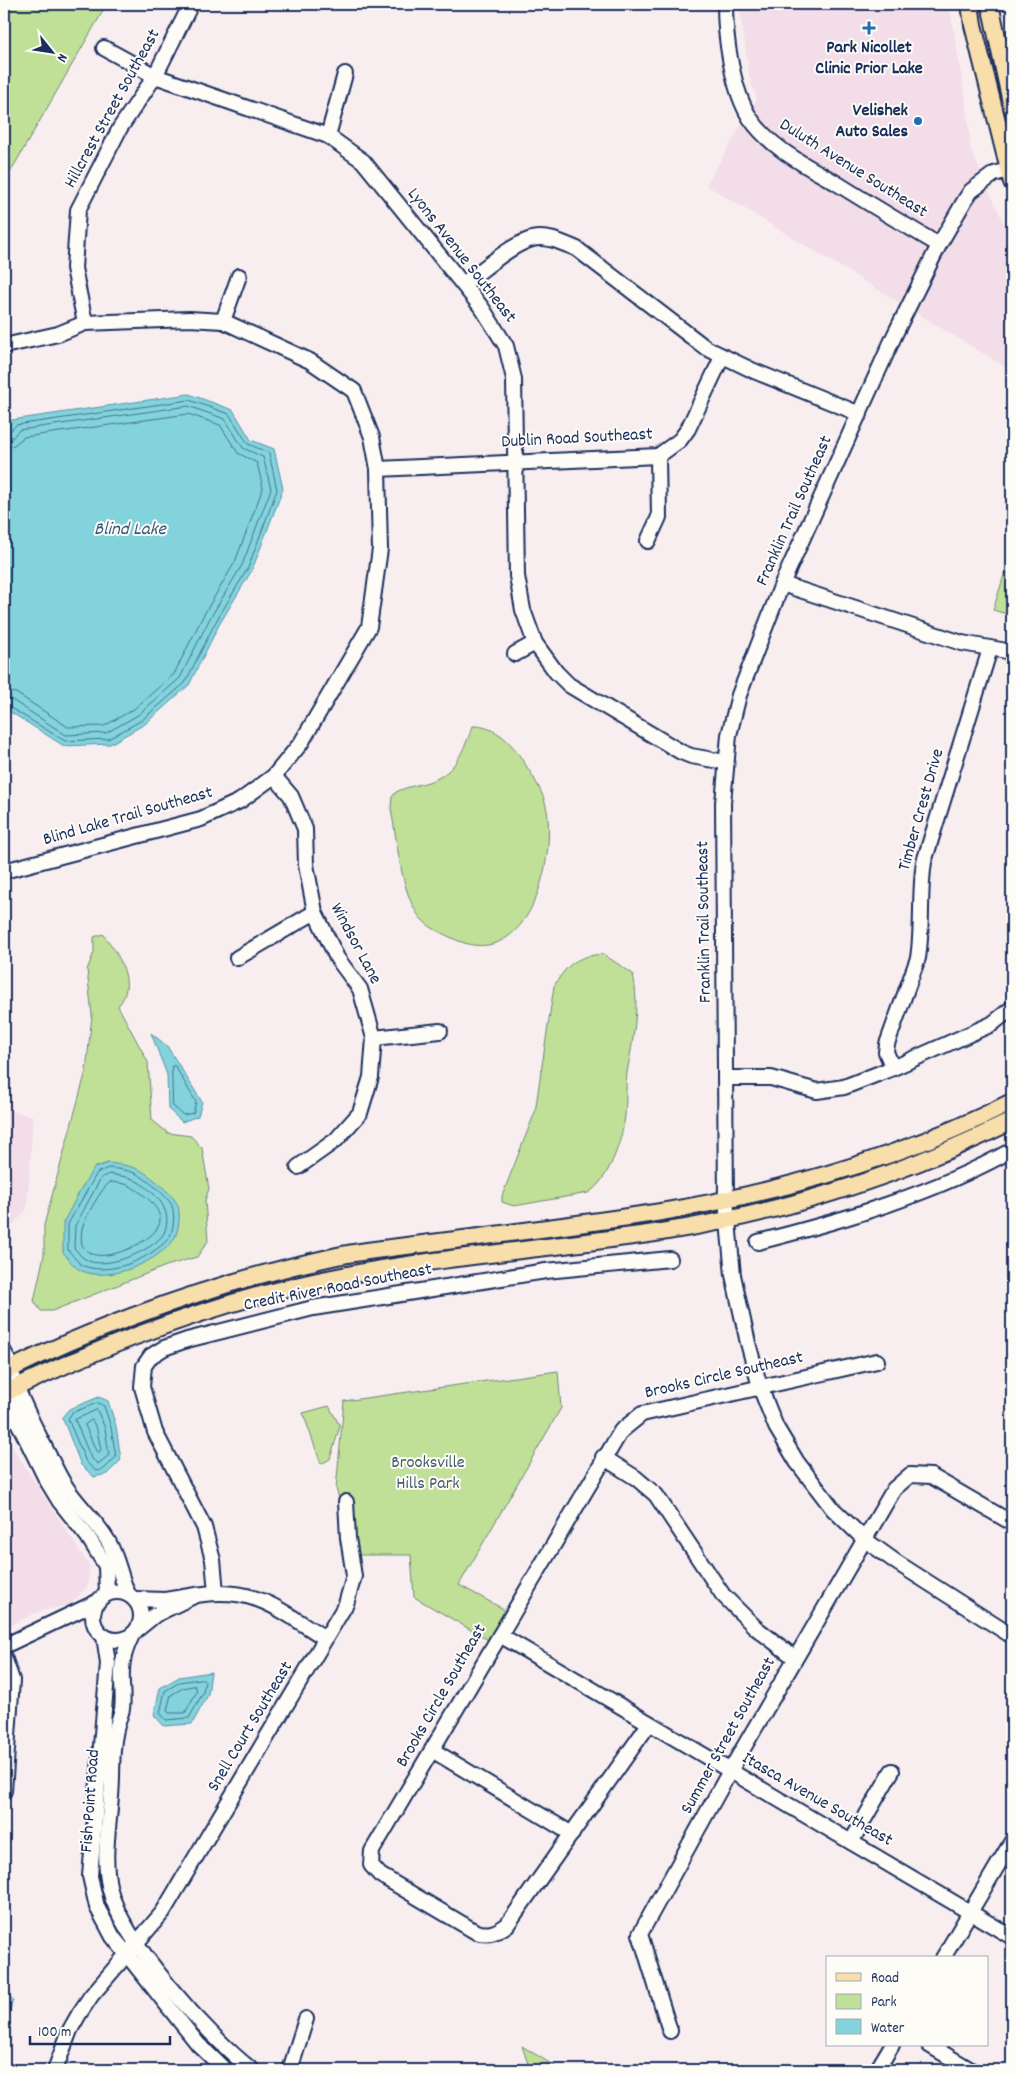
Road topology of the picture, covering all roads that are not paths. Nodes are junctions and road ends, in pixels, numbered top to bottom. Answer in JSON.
{"nodes":[{"id":1,"x":191,"y":4,"type":"edge"},
{"id":2,"x":724,"y":4,"type":"edge"},
{"id":3,"x":970,"y":4,"type":"edge"},
{"id":4,"x":990,"y":4,"type":"edge"},
{"id":5,"x":104,"y":48,"type":"dead end"},
{"id":6,"x":345,"y":74,"type":"dead end"},
{"id":7,"x":155,"y":76,"type":"junction"},
{"id":8,"x":1009,"y":80,"type":"edge"},
{"id":9,"x":1012,"y":107,"type":"edge"},
{"id":10,"x":328,"y":136,"type":"junction"},
{"id":11,"x":1011,"y":174,"type":"edge"},
{"id":12,"x":939,"y":245,"type":"junction"},
{"id":13,"x":239,"y":276,"type":"dead end"},
{"id":14,"x":463,"y":284,"type":"junction"},
{"id":15,"x":223,"y":321,"type":"junction"},
{"id":16,"x":85,"y":323,"type":"junction"},
{"id":17,"x":4,"y":346,"type":"edge"},
{"id":18,"x":722,"y":357,"type":"junction"},
{"id":19,"x":860,"y":414,"type":"junction"},
{"id":20,"x":658,"y":456,"type":"junction"},
{"id":21,"x":515,"y":461,"type":"junction"},
{"id":22,"x":378,"y":469,"type":"junction"},
{"id":23,"x":648,"y":541,"type":"dead end"},
{"id":24,"x":782,"y":584,"type":"junction"},
{"id":25,"x":534,"y":643,"type":"junction"},
{"id":26,"x":990,"y":649,"type":"junction"},
{"id":27,"x":1012,"y":652,"type":"edge"},
{"id":28,"x":515,"y":654,"type":"dead end"},
{"id":29,"x":725,"y":762,"type":"junction"},
{"id":30,"x":274,"y":776,"type":"junction"},
{"id":31,"x":4,"y":871,"type":"edge"},
{"id":32,"x":315,"y":912,"type":"junction"},
{"id":33,"x":237,"y":958,"type":"dead end"},
{"id":34,"x":1012,"y":1008,"type":"edge"},
{"id":35,"x":440,"y":1032,"type":"dead end"},
{"id":36,"x":374,"y":1038,"type":"junction"},
{"id":37,"x":892,"y":1068,"type":"junction"},
{"id":38,"x":726,"y":1078,"type":"junction"},
{"id":39,"x":1012,"y":1102,"type":"edge"},
{"id":40,"x":1012,"y":1121,"type":"edge"},
{"id":41,"x":1012,"y":1150,"type":"edge"},
{"id":42,"x":298,"y":1167,"type":"dead end"},
{"id":43,"x":726,"y":1200,"type":"junction"},
{"id":44,"x":729,"y":1219,"type":"junction"},
{"id":45,"x":758,"y":1242,"type":"dead end"},
{"id":46,"x":670,"y":1259,"type":"dead end"},
{"id":47,"x":4,"y":1352,"type":"edge"},
{"id":48,"x":877,"y":1361,"type":"dead end"},
{"id":49,"x":8,"y":1370,"type":"edge"},
{"id":50,"x":760,"y":1387,"type":"junction"},
{"id":51,"x":8,"y":1391,"type":"edge"},
{"id":52,"x":604,"y":1457,"type":"junction"},
{"id":53,"x":346,"y":1502,"type":"dead end"},
{"id":54,"x":1012,"y":1523,"type":"edge"},
{"id":55,"x":864,"y":1538,"type":"junction"},
{"id":56,"x":216,"y":1592,"type":"junction"},
{"id":57,"x":196,"y":1595,"type":"junction"},
{"id":58,"x":131,"y":1597,"type":"junction"},
{"id":59,"x":102,"y":1598,"type":"junction"},
{"id":60,"x":70,"y":1616,"type":"junction"},
{"id":61,"x":135,"y":1631,"type":"junction"},
{"id":62,"x":101,"y":1634,"type":"junction"},
{"id":63,"x":500,"y":1635,"type":"junction"},
{"id":64,"x":1012,"y":1636,"type":"edge"},
{"id":65,"x":326,"y":1638,"type":"junction"},
{"id":66,"x":4,"y":1646,"type":"edge"},
{"id":67,"x":4,"y":1657,"type":"edge"},
{"id":68,"x":795,"y":1658,"type":"junction"},
{"id":69,"x":649,"y":1724,"type":"junction"},
{"id":70,"x":432,"y":1750,"type":"junction"},
{"id":71,"x":730,"y":1771,"type":"junction"},
{"id":72,"x":892,"y":1771,"type":"dead end"},
{"id":73,"x":4,"y":1791,"type":"edge"},
{"id":74,"x":572,"y":1834,"type":"junction"},
{"id":75,"x":1012,"y":1841,"type":"edge"},
{"id":76,"x":850,"y":1842,"type":"junction"},
{"id":77,"x":971,"y":1912,"type":"junction"},
{"id":78,"x":1012,"y":1937,"type":"edge"},
{"id":79,"x":137,"y":1942,"type":"junction"},
{"id":80,"x":128,"y":1955,"type":"junction"},
{"id":81,"x":945,"y":1956,"type":"edge"},
{"id":82,"x":306,"y":2019,"type":"dead end"},
{"id":83,"x":670,"y":2031,"type":"dead end"},
{"id":84,"x":891,"y":2046,"type":"edge"},
{"id":85,"x":931,"y":2046,"type":"edge"},
{"id":86,"x":55,"y":2070,"type":"edge"},
{"id":87,"x":225,"y":2070,"type":"edge"},
{"id":88,"x":252,"y":2070,"type":"edge"},
{"id":89,"x":290,"y":2070,"type":"edge"},
{"id":90,"x":877,"y":2070,"type":"edge"},
{"id":91,"x":971,"y":2070,"type":"edge"}],
"edges":[{"from":1,"to":7,"type":"street","name":"Hillcrest Street Southeast"},
{"from":2,"to":12,"type":"street","name":"Duluth Avenue Southeast"},
{"from":3,"to":11,"type":"main road"},
{"from":4,"to":8,"type":"main road"},
{"from":5,"to":7,"type":"street","name":"Lyons Avenue Southeast"},
{"from":6,"to":10,"type":"street"},
{"from":7,"to":10,"type":"street","name":"Lyons Avenue Southeast"},
{"from":7,"to":16,"type":"street","name":"Hillcrest Street Southeast"},
{"from":8,"to":9,"type":"main road"},
{"from":10,"to":14,"type":"street","name":"Lyons Avenue Southeast"},
{"from":11,"to":12,"type":"street","name":"Franklin Trail Southeast"},
{"from":12,"to":19,"type":"street","name":"Franklin Trail Southeast"},
{"from":13,"to":15,"type":"street"},
{"from":14,"to":18,"type":"street"},
{"from":14,"to":21,"type":"street","name":"Lyons Avenue Southeast"},
{"from":15,"to":16,"type":"street","name":"Blind Lake Trail Southeast"},
{"from":15,"to":22,"type":"street","name":"Blind Lake Trail Southeast"},
{"from":16,"to":17,"type":"street","name":"Blind Lake Trail Southeast"},
{"from":18,"to":19,"type":"street"},
{"from":18,"to":20,"type":"street","name":"Dublin Road Southeast"},
{"from":19,"to":24,"type":"street","name":"Franklin Trail Southeast"},
{"from":20,"to":21,"type":"street","name":"Dublin Road Southeast"},
{"from":20,"to":23,"type":"street"},
{"from":21,"to":22,"type":"street","name":"Dublin Road Southeast"},
{"from":21,"to":25,"type":"street","name":"Lyons Avenue Southeast"},
{"from":22,"to":30,"type":"street","name":"Blind Lake Trail Southeast"},
{"from":24,"to":26,"type":"street"},
{"from":24,"to":29,"type":"street","name":"Franklin Trail Southeast"},
{"from":25,"to":28,"type":"street"},
{"from":25,"to":29,"type":"street","name":"Lyons Avenue Southeast"},
{"from":26,"to":27,"type":"street"},
{"from":26,"to":37,"type":"street","name":"Timber Crest Drive"},
{"from":29,"to":38,"type":"street","name":"Franklin Trail Southeast"},
{"from":30,"to":31,"type":"street","name":"Blind Lake Trail Southeast"},
{"from":30,"to":32,"type":"street","name":"Windsor Lane"},
{"from":32,"to":33,"type":"street"},
{"from":32,"to":36,"type":"street","name":"Windsor Lane"},
{"from":34,"to":37,"type":"street"},
{"from":35,"to":36,"type":"street"},
{"from":36,"to":42,"type":"street","name":"Windsor Lane"},
{"from":37,"to":38,"type":"street"},
{"from":38,"to":43,"type":"street","name":"Franklin Trail Southeast"},
{"from":39,"to":43,"type":"main road"},
{"from":40,"to":44,"type":"main road"},
{"from":41,"to":45,"type":"street"},
{"from":43,"to":44,"type":"street","name":"Franklin Trail Southeast"},
{"from":43,"to":49,"type":"main road"},
{"from":44,"to":50,"type":"street","name":"Franklin Trail Southeast"},
{"from":44,"to":51,"type":"main road"},
{"from":46,"to":56,"type":"street","name":"Credit River Road Southeast"},
{"from":47,"to":49,"type":"street"},
{"from":48,"to":50,"type":"street","name":"Brooks Circle Southeast"},
{"from":49,"to":51,"type":"street"},
{"from":50,"to":52,"type":"street","name":"Brooks Circle Southeast"},
{"from":50,"to":55,"type":"street","name":"Franklin Trail Southeast"},
{"from":51,"to":58,"type":"street"},
{"from":51,"to":59,"type":"street"},
{"from":52,"to":63,"type":"street","name":"Brooks Circle Southeast"},
{"from":52,"to":68,"type":"street"},
{"from":53,"to":65,"type":"street","name":"Snell Court Southeast"},
{"from":54,"to":55,"type":"street","name":"Summer Street Southeast"},
{"from":55,"to":64,"type":"street","name":"Franklin Trail Southeast"},
{"from":55,"to":68,"type":"street","name":"Summer Street Southeast"},
{"from":56,"to":57,"type":"street"},
{"from":56,"to":65,"type":"street"},
{"from":57,"to":58,"type":"street"},
{"from":57,"to":61,"type":"street"},
{"from":58,"to":59,"type":"street"},
{"from":58,"to":61,"type":"street"},
{"from":59,"to":60,"type":"street"},
{"from":59,"to":62,"type":"street"},
{"from":60,"to":62,"type":"street"},
{"from":60,"to":66,"type":"street"},
{"from":61,"to":62,"type":"street"},
{"from":61,"to":79,"type":"street","name":"Fish Point Road"},
{"from":62,"to":80,"type":"street","name":"Fish Point Road"},
{"from":63,"to":69,"type":"street","name":"Itasca Avenue Southeast"},
{"from":63,"to":70,"type":"street","name":"Brooks Circle Southeast"},
{"from":65,"to":79,"type":"street","name":"Snell Court Southeast"},
{"from":67,"to":73,"type":"street"},
{"from":68,"to":71,"type":"street","name":"Summer Street Southeast"},
{"from":69,"to":71,"type":"street","name":"Itasca Avenue Southeast"},
{"from":69,"to":74,"type":"street","name":"Brooks Circle Southeast"},
{"from":70,"to":74,"type":"street"},
{"from":70,"to":74,"type":"street","name":"Brooks Circle Southeast"},
{"from":71,"to":76,"type":"street","name":"Itasca Avenue Southeast"},
{"from":71,"to":83,"type":"street","name":"Summer Street Southeast"},
{"from":72,"to":76,"type":"street"},
{"from":75,"to":77,"type":"street"},
{"from":76,"to":77,"type":"street","name":"Itasca Avenue Southeast"},
{"from":77,"to":78,"type":"street","name":"Itasca Avenue Southeast"},
{"from":77,"to":81,"type":"street"},
{"from":79,"to":80,"type":"street","name":"Snell Court Southeast"},
{"from":79,"to":88,"type":"street","name":"Fish Point Road"},
{"from":80,"to":86,"type":"street","name":"Snell Court Southeast"},
{"from":80,"to":87,"type":"street","name":"Fish Point Road"},
{"from":82,"to":89,"type":"street"},
{"from":84,"to":90,"type":"street"},
{"from":85,"to":91,"type":"street"}]}
